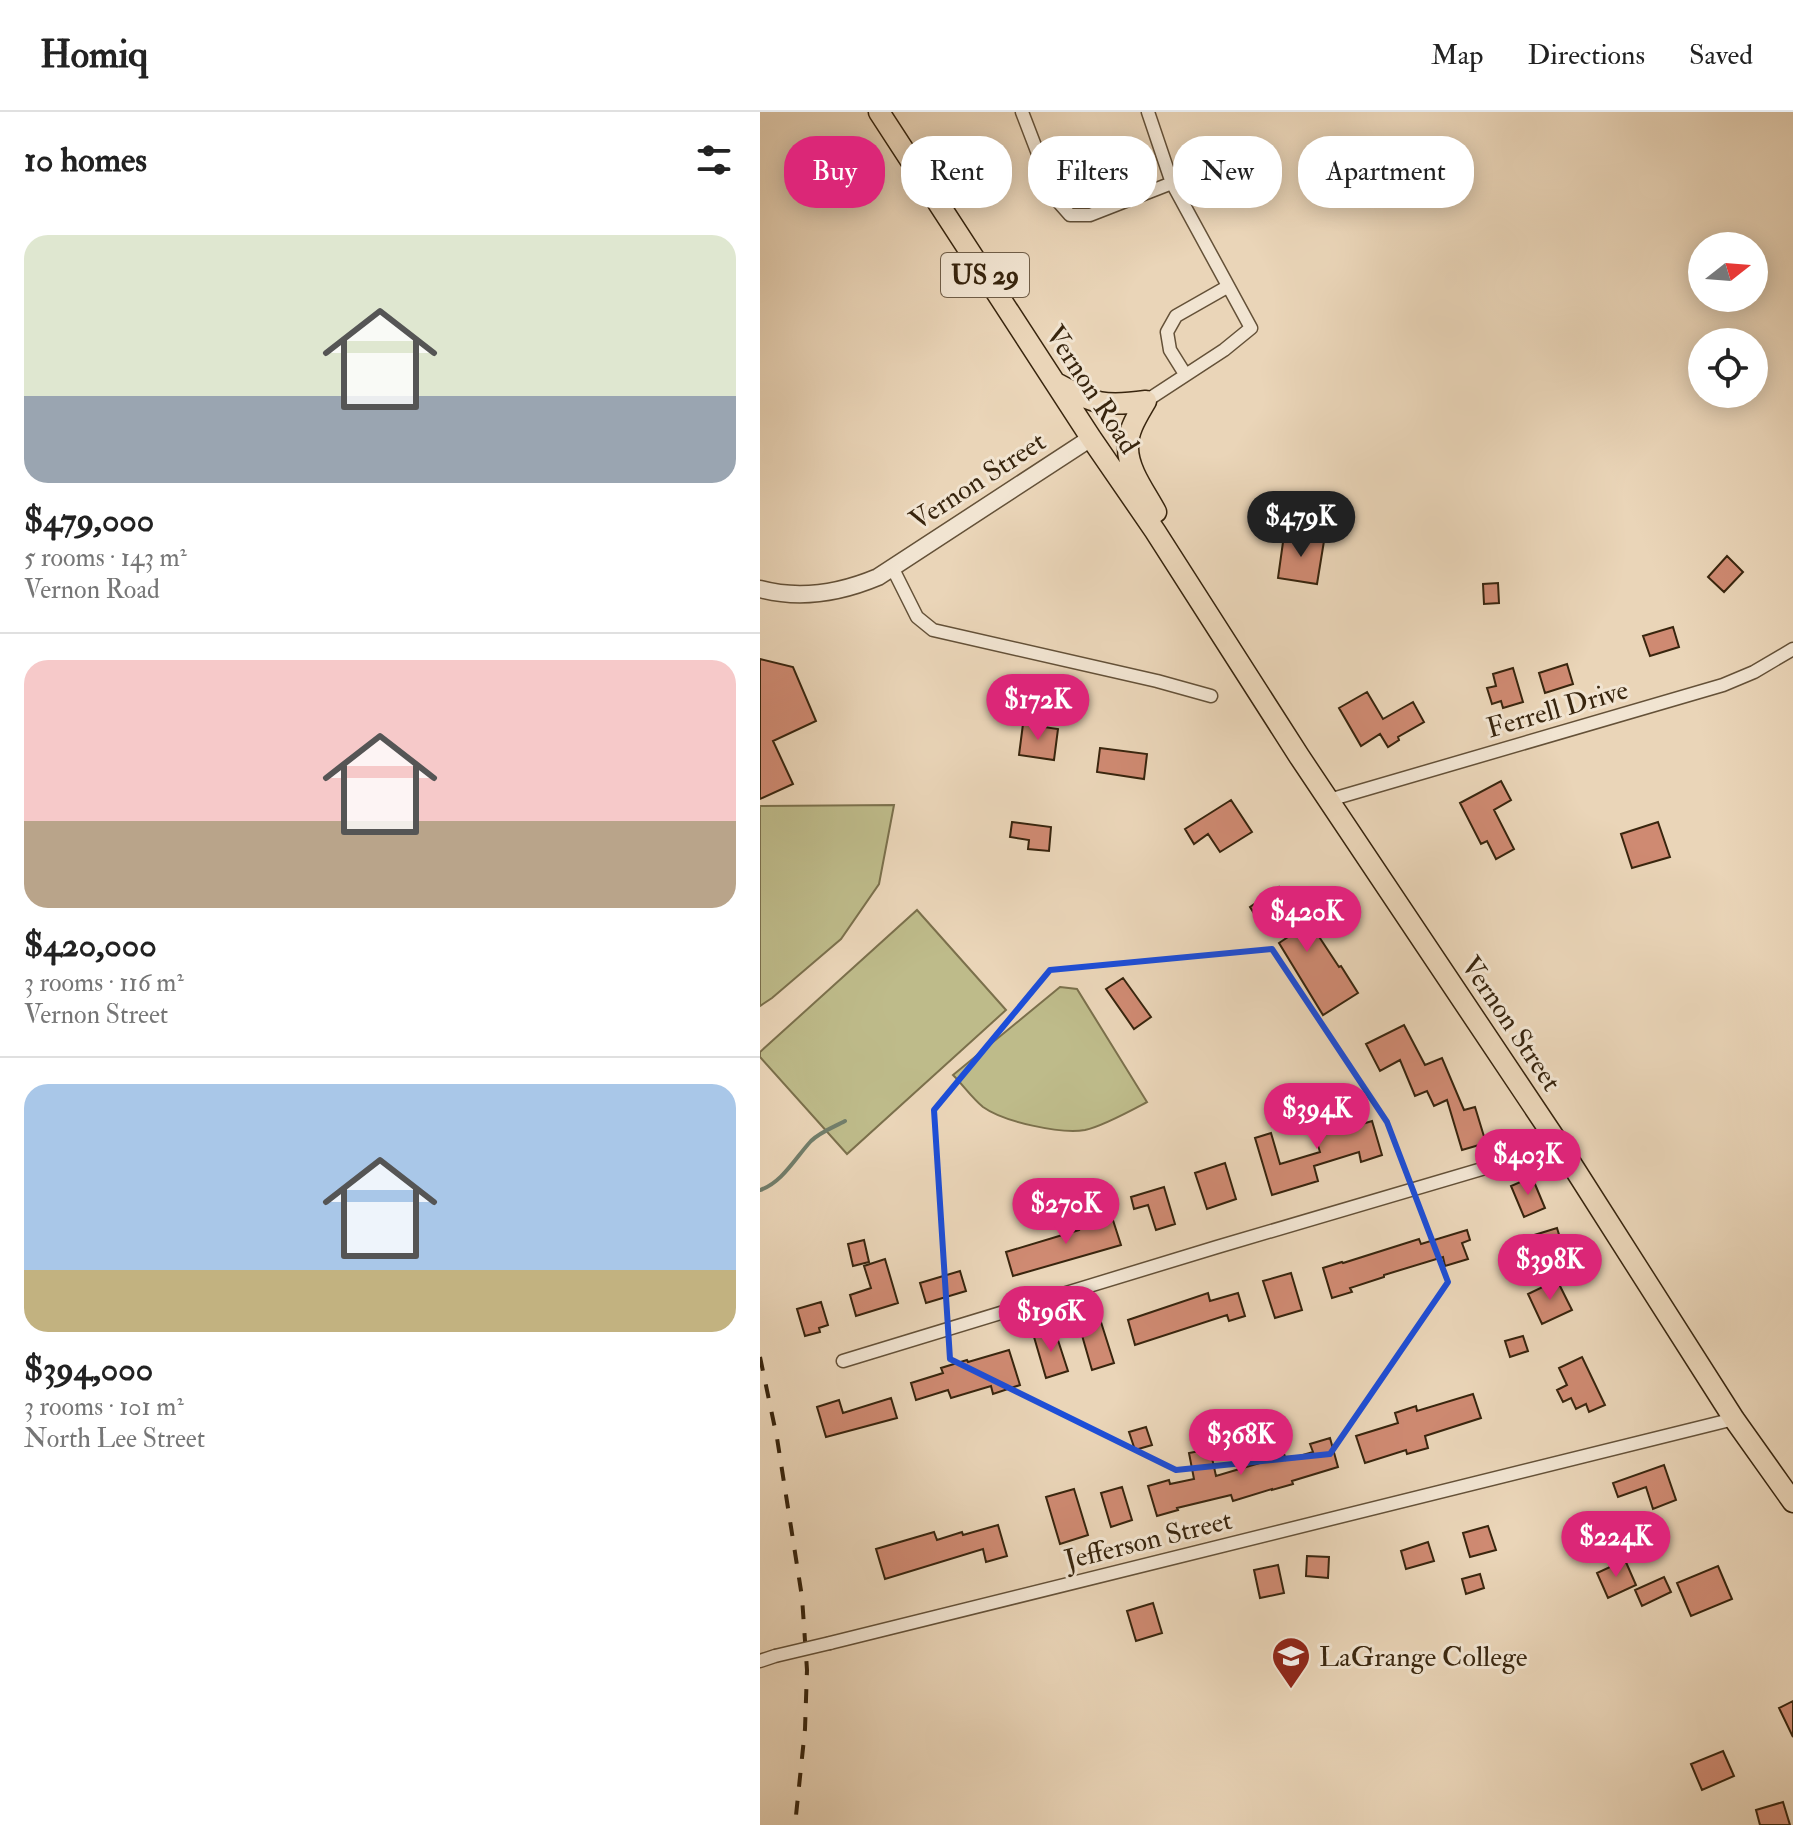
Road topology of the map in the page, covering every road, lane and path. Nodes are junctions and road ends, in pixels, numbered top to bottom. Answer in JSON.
{"nodes":[{"id":1,"x":879,"y":112,"type":"edge"},
{"id":2,"x":1022,"y":112,"type":"edge"},
{"id":3,"x":1148,"y":112,"type":"edge"},
{"id":4,"x":1172,"y":183,"type":"junction"},
{"id":5,"x":1227,"y":287,"type":"junction"},
{"id":6,"x":1185,"y":374,"type":"junction"},
{"id":7,"x":1055,"y":383,"type":"junction"},
{"id":8,"x":1146,"y":401,"type":"junction"},
{"id":9,"x":1091,"y":438,"type":"junction"},
{"id":10,"x":1176,"y":564,"type":"junction"},
{"id":11,"x":893,"y":569,"type":"junction"},
{"id":12,"x":760,"y":589,"type":"edge"},
{"id":13,"x":1793,"y":649,"type":"edge"},
{"id":14,"x":1211,"y":696,"type":"dead end"},
{"id":15,"x":1261,"y":697,"type":"joint"},
{"id":16,"x":1329,"y":800,"type":"junction"},
{"id":17,"x":1560,"y":1146,"type":"junction"},
{"id":18,"x":843,"y":1361,"type":"dead end"},
{"id":19,"x":1734,"y":1419,"type":"junction"},
{"id":20,"x":1793,"y":1502,"type":"edge"},
{"id":21,"x":760,"y":1661,"type":"edge"}],
"edges":[{"from":1,"to":7,"type":"main road","name":"Vernon Road","number":"US 29"},
{"from":2,"to":4,"type":"street"},
{"from":3,"to":4,"type":"street"},
{"from":4,"to":5,"type":"street"},
{"from":5,"to":6,"type":"street"},
{"from":5,"to":6,"type":"street"},
{"from":6,"to":8,"type":"street"},
{"from":7,"to":8,"type":"main road"},
{"from":7,"to":9,"type":"main road","name":"Vernon Road","number":"US 29"},
{"from":8,"to":10,"type":"main road"},
{"from":9,"to":10,"type":"main road","name":"Vernon Road","number":"US 29"},
{"from":9,"to":11,"type":"street","name":"Vernon Street"},
{"from":10,"to":15,"type":"main road","name":"Vernon Road","number":"US 29"},
{"from":11,"to":12,"type":"street","name":"Vernon Street"},
{"from":11,"to":14,"type":"street"},
{"from":13,"to":16,"type":"street","name":"Ferrell Drive"},
{"from":15,"to":16,"type":"main road","name":"Vernon Street","number":"US 29"},
{"from":16,"to":17,"type":"main road","name":"Vernon Street","number":"US 29"},
{"from":17,"to":18,"type":"street"},
{"from":17,"to":19,"type":"main road","name":"Vernon Street","number":"US 29"},
{"from":19,"to":20,"type":"main road","name":"Vernon Street","number":"US 29"},
{"from":19,"to":21,"type":"street","name":"Jefferson Street","bridge":true}]}
